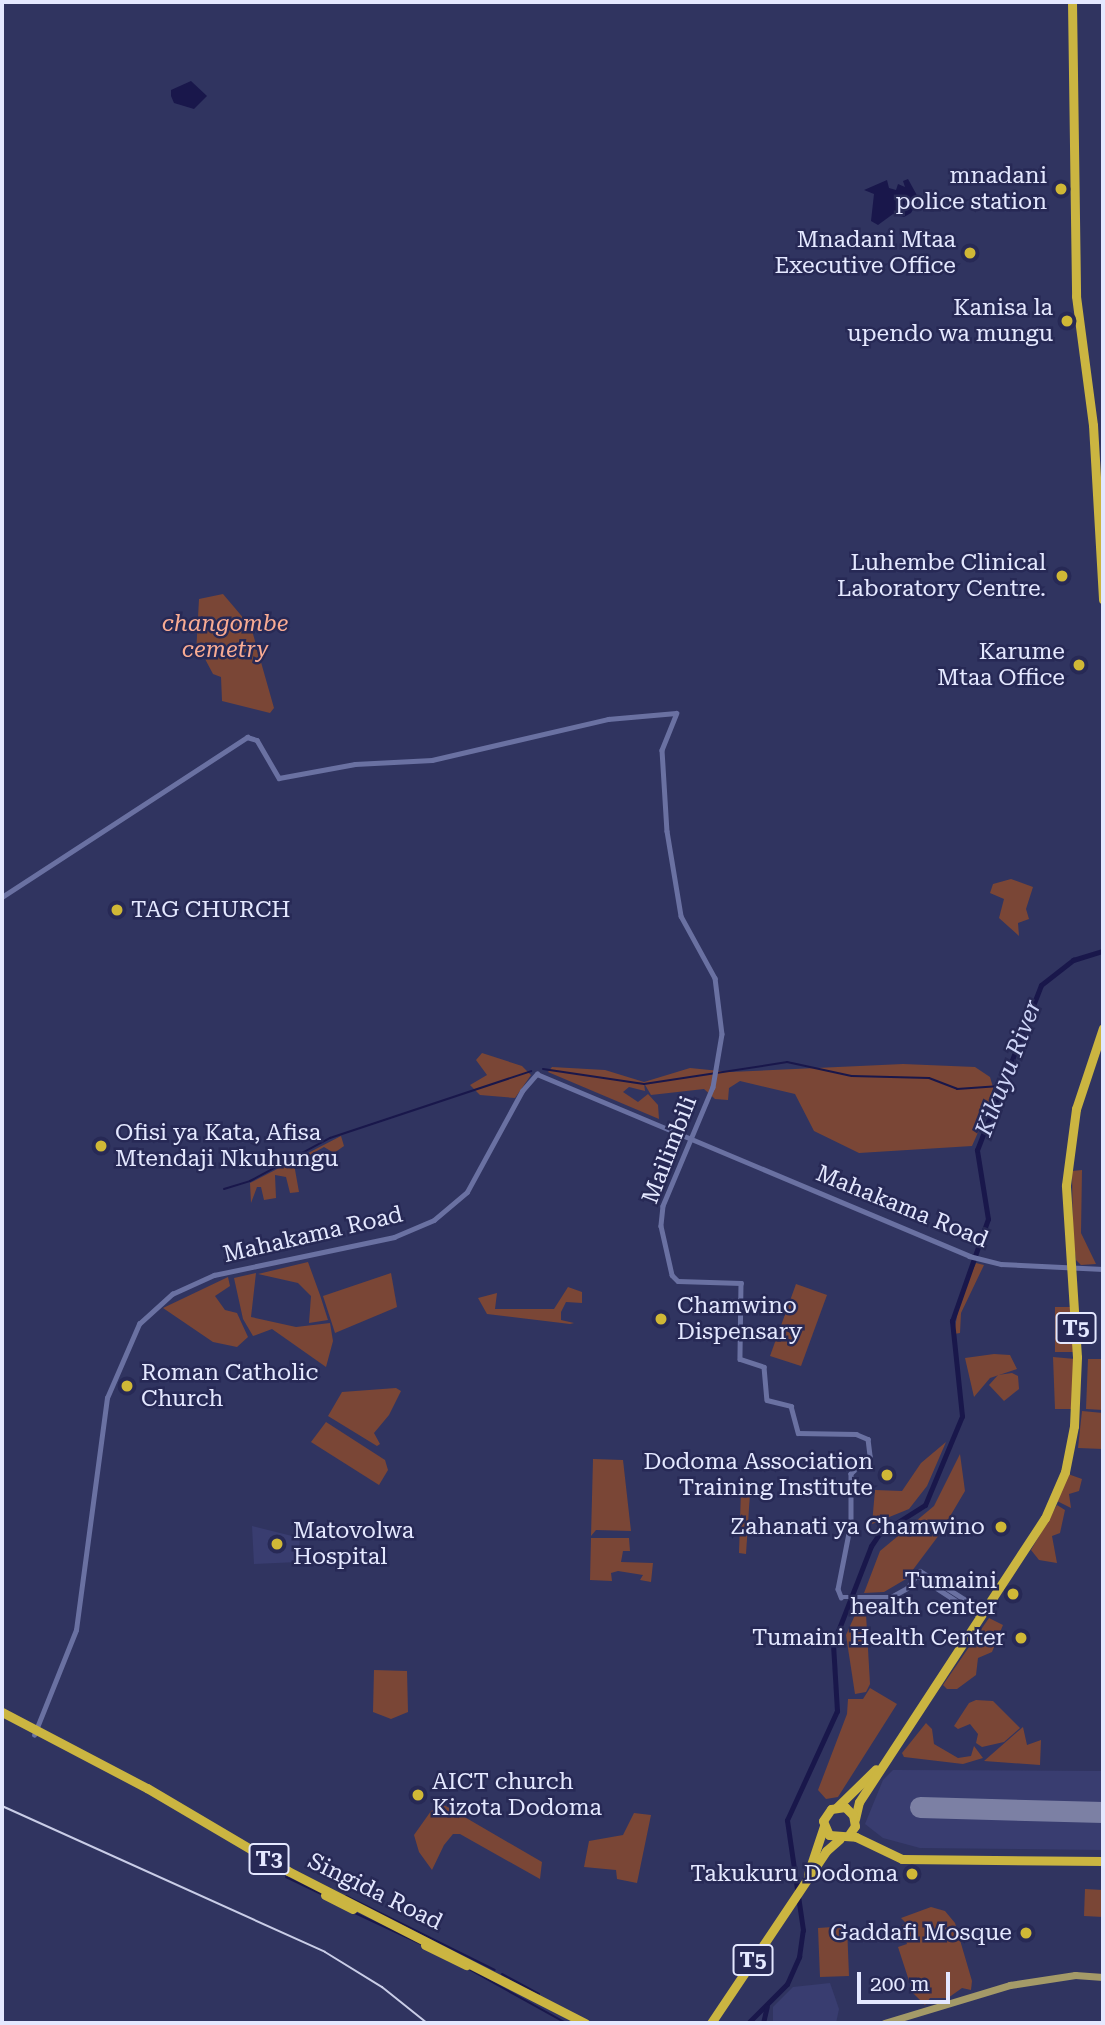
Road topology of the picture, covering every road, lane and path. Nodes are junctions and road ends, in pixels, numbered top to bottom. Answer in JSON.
{"nodes":[{"id":1,"x":1072,"y":2,"type":"edge"},
{"id":2,"x":1103,"y":600,"type":"edge"},
{"id":3,"x":2,"y":897,"type":"edge"},
{"id":4,"x":1103,"y":1028,"type":"edge"},
{"id":5,"x":692,"y":1137,"type":"junction"},
{"id":6,"x":1072,"y":1269,"type":"junction"},
{"id":7,"x":1103,"y":1269,"type":"edge"},
{"id":8,"x":983,"y":1614,"type":"junction"},
{"id":9,"x":2,"y":1714,"type":"edge"},
{"id":10,"x":35,"y":1733,"type":"junction"},
{"id":11,"x":891,"y":1753,"type":"junction"},
{"id":12,"x":836,"y":1807,"type":"junction"},
{"id":13,"x":855,"y":1821,"type":"junction"},
{"id":14,"x":824,"y":1826,"type":"junction"},
{"id":15,"x":845,"y":1837,"type":"junction"},
{"id":16,"x":891,"y":1855,"type":"junction"},
{"id":17,"x":1101,"y":1862,"type":"edge"},
{"id":18,"x":803,"y":1886,"type":"junction"},
{"id":19,"x":1103,"y":1977,"type":"edge"},
{"id":20,"x":573,"y":2023,"type":"edge"},
{"id":21,"x":585,"y":2023,"type":"edge"},
{"id":22,"x":712,"y":2023,"type":"edge"},
{"id":23,"x":884,"y":2023,"type":"edge"}],
"edges":[{"from":1,"to":2,"type":"highway"},
{"from":3,"to":5,"type":"street","name":"Mailimbili"},
{"from":4,"to":6,"type":"highway","number":"T5"},
{"from":5,"to":6,"type":"street","name":"Mahakama Road"},
{"from":5,"to":8,"type":"street","name":"Mailimbili"},
{"from":5,"to":10,"type":"street","name":"Mahakama Road"},
{"from":6,"to":7,"type":"street","name":"Mahakama Road"},
{"from":6,"to":8,"type":"highway","number":"T5"},
{"from":8,"to":11,"type":"highway","number":"T5"},
{"from":9,"to":10,"type":"highway","name":"Singida Road","number":"T3"},
{"from":10,"to":20,"type":"highway","name":"Singida Road","number":"T3"},
{"from":10,"to":21,"type":"highway","name":"Singida Road","number":"T3"},
{"from":11,"to":12,"type":"highway","number":"T5"},
{"from":11,"to":13,"type":"highway","number":"T5"},
{"from":12,"to":13,"type":"highway"},
{"from":12,"to":14,"type":"highway","number":"T5"},
{"from":13,"to":15,"type":"highway","number":"T5"},
{"from":13,"to":16,"type":"highway"},
{"from":14,"to":15,"type":"highway"},
{"from":14,"to":18,"type":"highway","number":"T5"},
{"from":15,"to":16,"type":"highway"},
{"from":15,"to":18,"type":"highway","number":"T5"},
{"from":16,"to":17,"type":"highway"},
{"from":18,"to":22,"type":"highway","number":"T5"},
{"from":19,"to":23,"type":"main road"}]}
